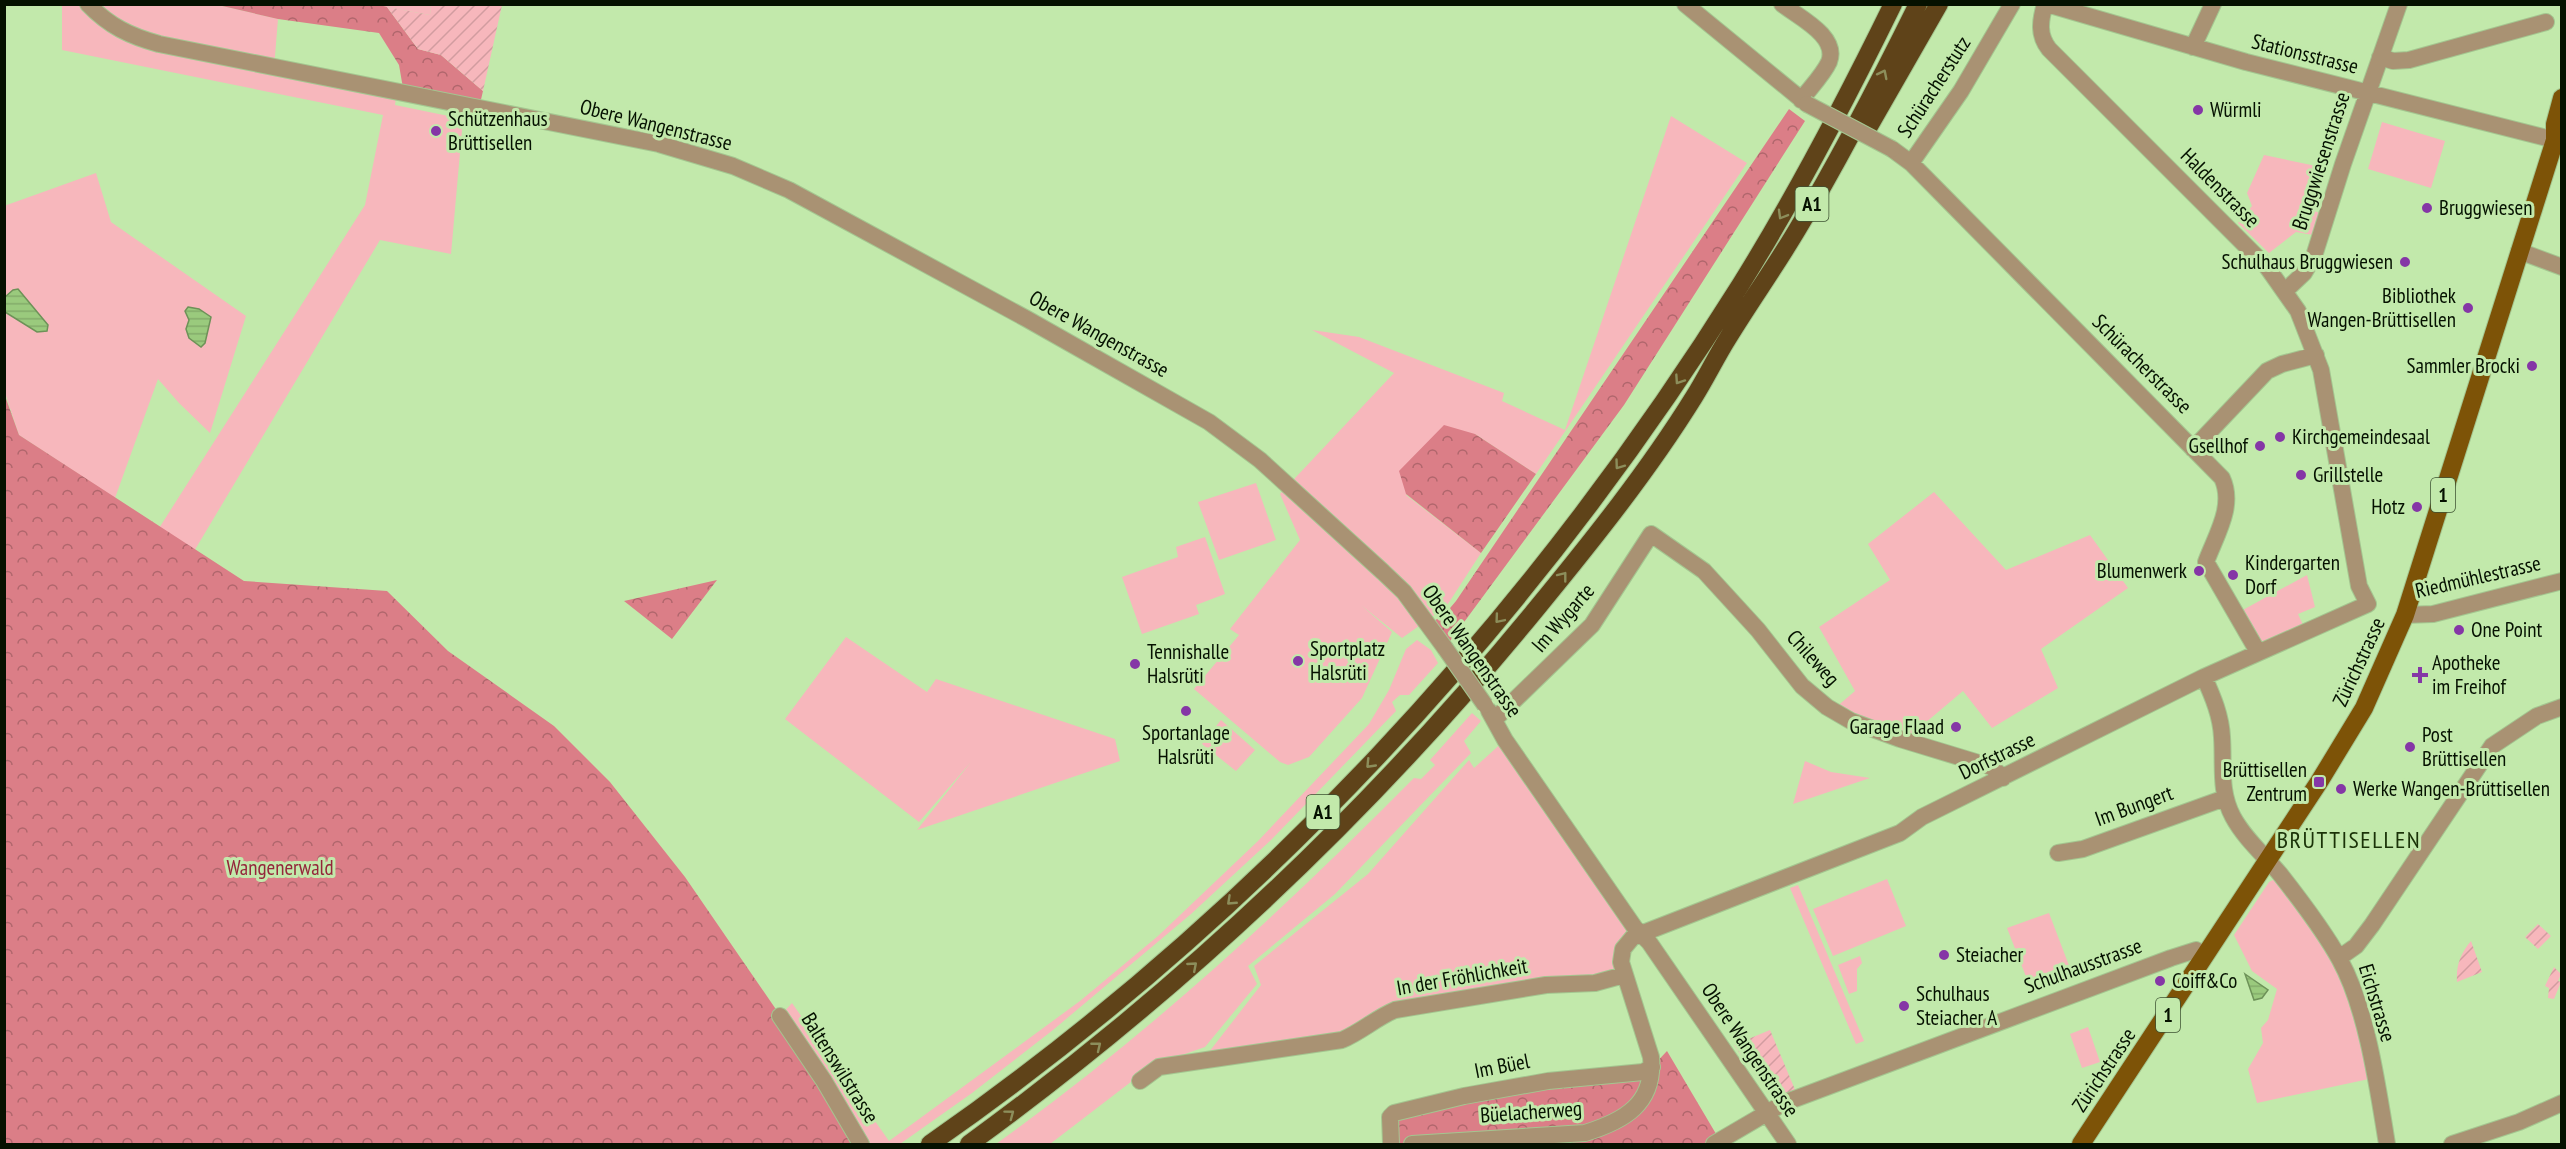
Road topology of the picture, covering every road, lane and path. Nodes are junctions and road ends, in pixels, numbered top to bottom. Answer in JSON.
{"nodes":[{"id":1,"x":88,"y":4,"type":"edge"},
{"id":2,"x":1685,"y":4,"type":"edge"},
{"id":3,"x":1782,"y":4,"type":"edge"},
{"id":4,"x":1893,"y":4,"type":"edge"},
{"id":5,"x":1918,"y":4,"type":"edge"},
{"id":6,"x":1939,"y":4,"type":"edge"},
{"id":7,"x":2012,"y":4,"type":"edge"},
{"id":8,"x":2046,"y":4,"type":"edge"},
{"id":9,"x":2213,"y":4,"type":"edge"},
{"id":10,"x":2399,"y":4,"type":"edge"},
{"id":11,"x":2546,"y":22,"type":"dead end"},
{"id":12,"x":2193,"y":47,"type":"junction"},
{"id":13,"x":2380,"y":57,"type":"junction"},
{"id":14,"x":2368,"y":93,"type":"junction"},
{"id":15,"x":2562,"y":98,"type":"edge"},
{"id":16,"x":1804,"y":102,"type":"junction"},
{"id":17,"x":2558,"y":135,"type":"edge"},
{"id":18,"x":1892,"y":149,"type":"joint"},
{"id":19,"x":1911,"y":163,"type":"junction"},
{"id":20,"x":2519,"y":251,"type":"junction"},
{"id":21,"x":2562,"y":267,"type":"edge"},
{"id":22,"x":2285,"y":291,"type":"junction"},
{"id":23,"x":2316,"y":355,"type":"junction"},
{"id":24,"x":1695,"y":396,"type":"junction"},
{"id":25,"x":2193,"y":448,"type":"junction"},
{"id":26,"x":1651,"y":534,"type":"joint"},
{"id":27,"x":2562,"y":581,"type":"edge"},
{"id":28,"x":2368,"y":604,"type":"joint"},
{"id":29,"x":2405,"y":615,"type":"junction"},
{"id":30,"x":2258,"y":652,"type":"junction"},
{"id":31,"x":2204,"y":677,"type":"junction"},
{"id":32,"x":2562,"y":707,"type":"edge"},
{"id":33,"x":1494,"y":720,"type":"junction"},
{"id":34,"x":2003,"y":778,"type":"junction"},
{"id":35,"x":2225,"y":798,"type":"junction"},
{"id":36,"x":2058,"y":853,"type":"dead end"},
{"id":37,"x":2268,"y":861,"type":"junction"},
{"id":38,"x":1642,"y":934,"type":"junction"},
{"id":39,"x":2205,"y":956,"type":"junction"},
{"id":40,"x":2339,"y":958,"type":"junction"},
{"id":41,"x":1624,"y":975,"type":"junction"},
{"id":42,"x":780,"y":1016,"type":"dead end"},
{"id":43,"x":1652,"y":1067,"type":"junction"},
{"id":44,"x":1140,"y":1081,"type":"dead end"},
{"id":45,"x":2562,"y":1103,"type":"edge"},
{"id":46,"x":1766,"y":1112,"type":"junction"},
{"id":47,"x":861,"y":1144,"type":"edge"},
{"id":48,"x":930,"y":1144,"type":"edge"},
{"id":49,"x":969,"y":1144,"type":"edge"},
{"id":50,"x":1391,"y":1144,"type":"edge"},
{"id":51,"x":1412,"y":1144,"type":"edge"},
{"id":52,"x":1714,"y":1144,"type":"edge"},
{"id":53,"x":1788,"y":1144,"type":"edge"},
{"id":54,"x":2081,"y":1144,"type":"edge"},
{"id":55,"x":2387,"y":1144,"type":"edge"},
{"id":56,"x":2452,"y":1144,"type":"edge"}],
"edges":[{"from":1,"to":33,"type":"street","name":"Obere Wangenstrasse","bridge":true},
{"from":2,"to":16,"type":"street"},
{"from":3,"to":16,"type":"street"},
{"from":4,"to":48,"type":"highway","number":"A1","one_way":true},
{"from":24,"to":5,"type":"highway","number":"A1","one_way":true},
{"from":6,"to":24,"type":"highway"},
{"from":7,"to":19,"type":"street","name":"Schüracherstutz"},
{"from":8,"to":12,"type":"street","name":"Stationsstrasse"},
{"from":8,"to":22,"type":"street","name":"Haldenstrasse"},
{"from":9,"to":12,"type":"street"},
{"from":10,"to":13,"type":"street","name":"Bruggwiesenstrasse"},
{"from":11,"to":13,"type":"street","name":"Stationsstrasse"},
{"from":12,"to":14,"type":"street","name":"Stationsstrasse"},
{"from":13,"to":14,"type":"street","name":"Bruggwiesenstrasse"},
{"from":14,"to":17,"type":"street","name":"Stationsstrasse"},
{"from":14,"to":22,"type":"street","name":"Bruggwiesenstrasse"},
{"from":15,"to":17,"type":"main road","name":"Zürichstrasse","number":"1"},
{"from":16,"to":18,"type":"street","name":"Schüracherstutz","bridge":true},
{"from":17,"to":20,"type":"main road","name":"Zürichstrasse","number":"1"},
{"from":18,"to":19,"type":"street","name":"Schüracherstrasse"},
{"from":19,"to":25,"type":"street","name":"Schüracherstrasse"},
{"from":20,"to":21,"type":"street"},
{"from":20,"to":29,"type":"main road","name":"Zürichstrasse","number":"1"},
{"from":22,"to":23,"type":"street","name":"Haldenstrasse"},
{"from":23,"to":25,"type":"street"},
{"from":23,"to":28,"type":"street","name":"Haldenstrasse"},
{"from":49,"to":24,"type":"highway","number":"A1","one_way":true},
{"from":25,"to":30,"type":"street","name":"Schüracherstrasse"},
{"from":26,"to":33,"type":"street","name":"Im Wygarte"},
{"from":26,"to":34,"type":"street","name":"Chileweg"},
{"from":27,"to":29,"type":"street","name":"Riedmühlestrasse"},
{"from":28,"to":30,"type":"street","name":"Dorfstrasse"},
{"from":29,"to":37,"type":"main road","name":"Zürichstrasse","number":"1"},
{"from":30,"to":31,"type":"street","name":"Dorfstrasse"},
{"from":31,"to":34,"type":"street","name":"Dorfstrasse"},
{"from":31,"to":35,"type":"street","name":"Eichstrasse"},
{"from":32,"to":40,"type":"street"},
{"from":33,"to":38,"type":"street","name":"Obere Wangenstrasse"},
{"from":34,"to":38,"type":"street","name":"Dorfstrasse"},
{"from":35,"to":36,"type":"street","name":"Im Bungert"},
{"from":35,"to":37,"type":"street","name":"Eichstrasse"},
{"from":37,"to":39,"type":"main road","name":"Zürichstrasse","number":"1"},
{"from":37,"to":40,"type":"street","name":"Eichstrasse"},
{"from":38,"to":41,"type":"street","name":"Büelacherweg"},
{"from":38,"to":46,"type":"street","name":"Obere Wangenstrasse"},
{"from":39,"to":46,"type":"street","name":"Schulhausstrasse"},
{"from":39,"to":54,"type":"main road","name":"Zürichstrasse","number":"1"},
{"from":40,"to":55,"type":"street","name":"Eichstrasse"},
{"from":41,"to":43,"type":"street","name":"Büelacherweg"},
{"from":41,"to":44,"type":"street","name":"In der Fröhlichkeit"},
{"from":42,"to":47,"type":"street","name":"Baltenswilstrasse"},
{"from":43,"to":50,"type":"street","name":"Im Büel"},
{"from":43,"to":51,"type":"street","name":"Büelacherweg"},
{"from":45,"to":56,"type":"street"},
{"from":46,"to":52,"type":"street","name":"Schulhausstrasse"},
{"from":46,"to":53,"type":"street","name":"Obere Wangenstrasse"}]}
